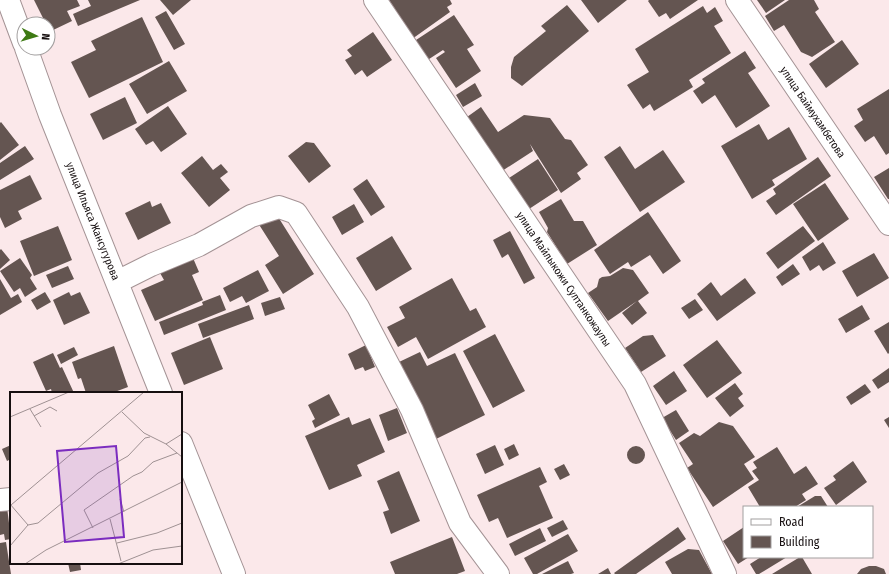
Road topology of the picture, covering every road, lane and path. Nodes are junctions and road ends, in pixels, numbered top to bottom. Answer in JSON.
{"nodes":[{"id":1,"x":8,"y":0,"type":"edge"},
{"id":2,"x":375,"y":0,"type":"edge"},
{"id":3,"x":737,"y":0,"type":"edge"},
{"id":4,"x":16,"y":22,"type":"edge"},
{"id":5,"x":29,"y":56,"type":"edge"},
{"id":6,"x":889,"y":224,"type":"edge"},
{"id":7,"x":117,"y":282,"type":"junction"},
{"id":8,"x":161,"y":392,"type":"edge"},
{"id":9,"x":184,"y":457,"type":"edge"},
{"id":10,"x":10,"y":499,"type":"edge"},
{"id":11,"x":0,"y":500,"type":"edge"},
{"id":12,"x":234,"y":574,"type":"edge"},
{"id":13,"x":498,"y":574,"type":"edge"},
{"id":14,"x":725,"y":574,"type":"edge"}],
"edges":[{"from":1,"to":4,"type":"street"},
{"from":2,"to":14,"type":"street","name":"улица Майлыкожи Султанкожаулы"},
{"from":3,"to":6,"type":"street","name":"улица Баймухамбетова"},
{"from":5,"to":7,"type":"street","name":"улица Ильяса Жансугурова"},
{"from":7,"to":8,"type":"street","name":"улица Ильяса Жансугурова"},
{"from":7,"to":13,"type":"street"},
{"from":9,"to":12,"type":"street"},
{"from":10,"to":11,"type":"street"}]}
